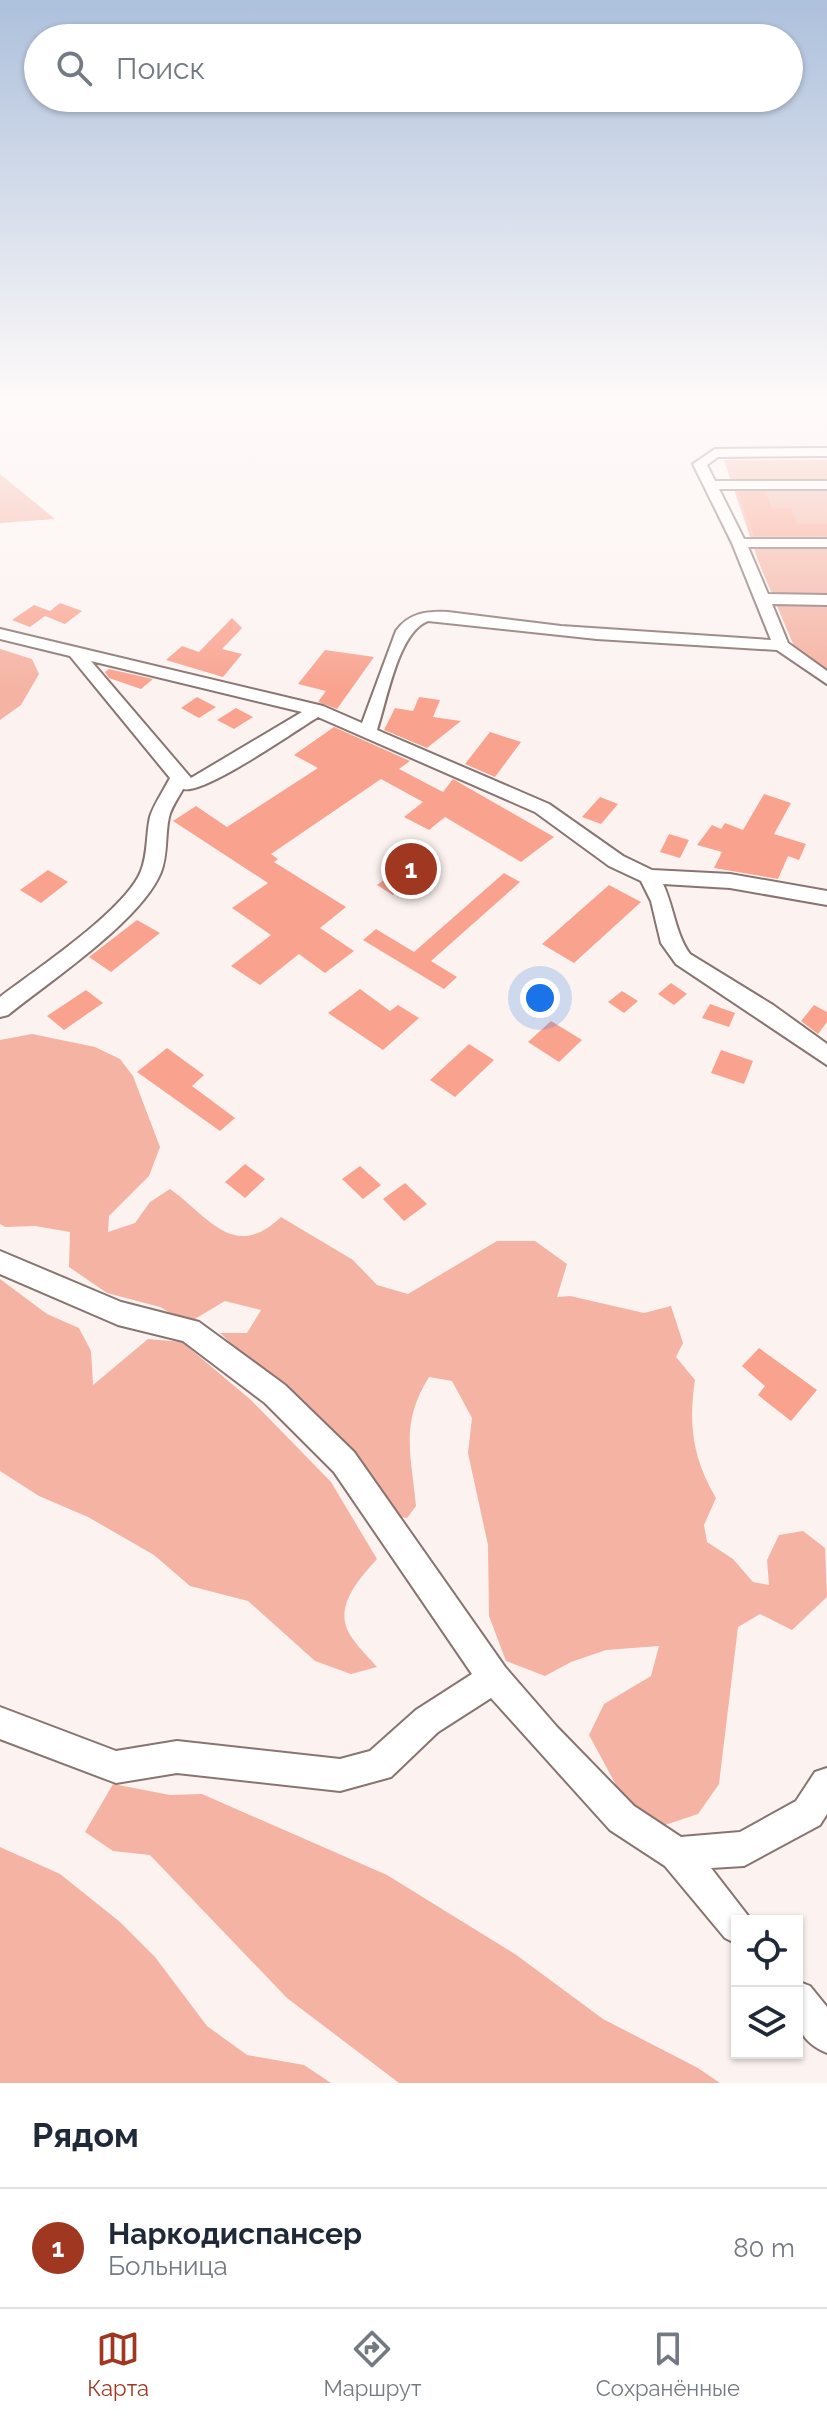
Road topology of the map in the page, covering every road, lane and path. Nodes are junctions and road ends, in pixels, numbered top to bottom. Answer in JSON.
{"nodes":[{"id":1,"x":715,"y":495,"type":"edge"},
{"id":2,"x":739,"y":543,"type":"junction"},
{"id":3,"x":827,"y":543,"type":"edge"},
{"id":4,"x":762,"y":599,"type":"junction"},
{"id":5,"x":827,"y":600,"type":"edge"},
{"id":6,"x":0,"y":634,"type":"edge"},
{"id":7,"x":781,"y":645,"type":"junction"},
{"id":8,"x":76,"y":653,"type":"junction"},
{"id":9,"x":827,"y":679,"type":"edge"},
{"id":10,"x":317,"y":710,"type":"junction"},
{"id":11,"x":368,"y":731,"type":"junction"},
{"id":12,"x":179,"y":778,"type":"junction"},
{"id":13,"x":649,"y":877,"type":"junction"},
{"id":14,"x":827,"y":898,"type":"edge"},
{"id":15,"x":0,"y":1009,"type":"edge"},
{"id":16,"x":827,"y":1056,"type":"edge"},
{"id":17,"x":0,"y":1262,"type":"edge"},
{"id":18,"x":494,"y":1678,"type":"junction"},
{"id":19,"x":0,"y":1723,"type":"edge"},
{"id":20,"x":827,"y":1784,"type":"edge"},
{"id":21,"x":677,"y":1854,"type":"junction"},
{"id":22,"x":731,"y":1919,"type":"edge"},
{"id":23,"x":803,"y":2006,"type":"edge"},
{"id":24,"x":827,"y":2035,"type":"edge"}],
"edges":[{"from":1,"to":2,"type":"street"},
{"from":2,"to":3,"type":"street"},
{"from":2,"to":4,"type":"street"},
{"from":4,"to":5,"type":"street"},
{"from":4,"to":7,"type":"street"},
{"from":6,"to":8,"type":"street"},
{"from":7,"to":9,"type":"street"},
{"from":7,"to":11,"type":"street"},
{"from":8,"to":10,"type":"street"},
{"from":8,"to":12,"type":"street"},
{"from":10,"to":11,"type":"street"},
{"from":10,"to":12,"type":"street"},
{"from":11,"to":13,"type":"street"},
{"from":12,"to":15,"type":"street"},
{"from":13,"to":14,"type":"street"},
{"from":13,"to":16,"type":"street"},
{"from":17,"to":18,"type":"street"},
{"from":18,"to":19,"type":"street"},
{"from":18,"to":21,"type":"street"},
{"from":20,"to":21,"type":"street"},
{"from":21,"to":22,"type":"street"},
{"from":23,"to":24,"type":"street"}]}
